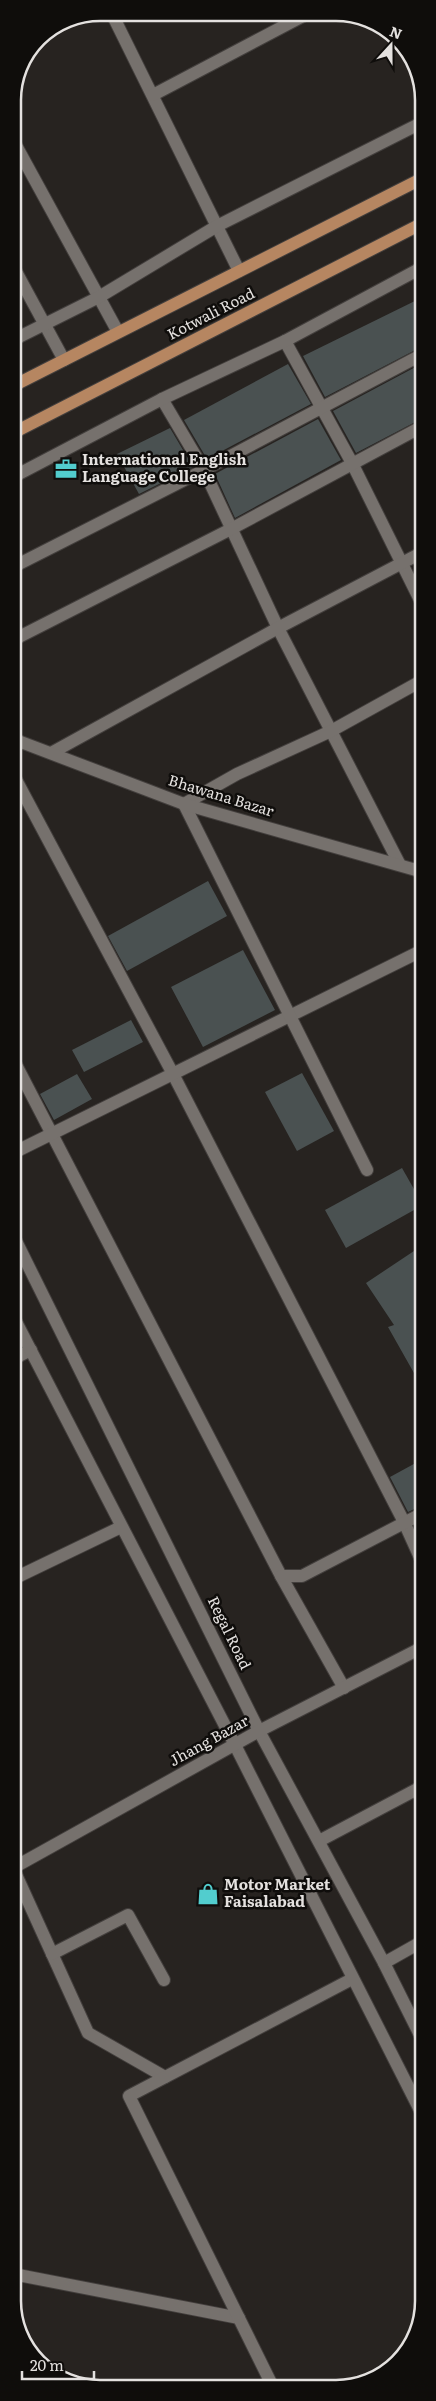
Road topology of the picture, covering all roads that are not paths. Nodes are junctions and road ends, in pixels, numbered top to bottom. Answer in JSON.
{"nodes":[{"id":1,"x":116,"y":21,"type":"edge"},
{"id":2,"x":294,"y":21,"type":"edge"},
{"id":3,"x":153,"y":95,"type":"junction"},
{"id":4,"x":415,"y":126,"type":"edge"},
{"id":5,"x":21,"y":155,"type":"edge"},
{"id":6,"x":415,"y":182,"type":"edge"},
{"id":7,"x":218,"y":226,"type":"junction"},
{"id":8,"x":415,"y":227,"type":"edge"},
{"id":9,"x":240,"y":271,"type":"junction"},
{"id":10,"x":415,"y":271,"type":"edge"},
{"id":11,"x":21,"y":281,"type":"edge"},
{"id":12,"x":99,"y":298,"type":"junction"},
{"id":13,"x":44,"y":323,"type":"junction"},
{"id":14,"x":118,"y":332,"type":"junction"},
{"id":15,"x":21,"y":336,"type":"edge"},
{"id":16,"x":285,"y":341,"type":"junction"},
{"id":17,"x":415,"y":358,"type":"edge"},
{"id":18,"x":64,"y":360,"type":"junction"},
{"id":19,"x":21,"y":382,"type":"edge"},
{"id":20,"x":162,"y":399,"type":"junction"},
{"id":21,"x":322,"y":408,"type":"junction"},
{"id":22,"x":21,"y":429,"type":"edge"},
{"id":23,"x":415,"y":430,"type":"edge"},
{"id":24,"x":352,"y":463,"type":"junction"},
{"id":25,"x":204,"y":470,"type":"junction"},
{"id":26,"x":21,"y":473,"type":"edge"},
{"id":27,"x":231,"y":529,"type":"junction"},
{"id":28,"x":415,"y":556,"type":"edge"},
{"id":29,"x":21,"y":562,"type":"edge"},
{"id":30,"x":401,"y":564,"type":"junction"},
{"id":31,"x":415,"y":591,"type":"edge"},
{"id":32,"x":278,"y":628,"type":"junction"},
{"id":33,"x":21,"y":636,"type":"edge"},
{"id":34,"x":415,"y":684,"type":"edge"},
{"id":35,"x":331,"y":731,"type":"junction"},
{"id":36,"x":21,"y":742,"type":"edge"},
{"id":37,"x":53,"y":752,"type":"junction"},
{"id":38,"x":21,"y":789,"type":"edge"},
{"id":39,"x":184,"y":804,"type":"junction"},
{"id":40,"x":400,"y":865,"type":"junction"},
{"id":41,"x":415,"y":870,"type":"edge"},
{"id":42,"x":415,"y":954,"type":"edge"},
{"id":43,"x":290,"y":1016,"type":"junction"},
{"id":44,"x":173,"y":1074,"type":"junction"},
{"id":45,"x":21,"y":1075,"type":"edge"},
{"id":46,"x":52,"y":1135,"type":"junction"},
{"id":47,"x":21,"y":1149,"type":"edge"},
{"id":48,"x":367,"y":1170,"type":"dead end"},
{"id":49,"x":21,"y":1251,"type":"edge"},
{"id":50,"x":21,"y":1330,"type":"edge"},
{"id":51,"x":32,"y":1350,"type":"junction"},
{"id":52,"x":21,"y":1355,"type":"edge"},
{"id":53,"x":415,"y":1517,"type":"edge"},
{"id":54,"x":404,"y":1522,"type":"junction"},
{"id":55,"x":120,"y":1527,"type":"junction"},
{"id":56,"x":415,"y":1546,"type":"edge"},
{"id":57,"x":21,"y":1575,"type":"edge"},
{"id":58,"x":281,"y":1576,"type":"junction"},
{"id":59,"x":415,"y":1651,"type":"edge"},
{"id":60,"x":344,"y":1688,"type":"junction"},
{"id":61,"x":259,"y":1731,"type":"junction"},
{"id":62,"x":235,"y":1745,"type":"junction"},
{"id":63,"x":415,"y":1790,"type":"edge"},
{"id":64,"x":319,"y":1841,"type":"junction"},
{"id":65,"x":21,"y":1864,"type":"edge"},
{"id":66,"x":21,"y":1886,"type":"edge"},
{"id":67,"x":415,"y":1945,"type":"edge"},
{"id":68,"x":52,"y":1954,"type":"junction"},
{"id":69,"x":384,"y":1962,"type":"junction"},
{"id":70,"x":352,"y":1978,"type":"junction"},
{"id":71,"x":164,"y":1980,"type":"dead end"},
{"id":72,"x":415,"y":2025,"type":"edge"},
{"id":73,"x":164,"y":2077,"type":"junction"},
{"id":74,"x":415,"y":2100,"type":"edge"},
{"id":75,"x":21,"y":2276,"type":"edge"},
{"id":76,"x":239,"y":2318,"type":"junction"},
{"id":77,"x":269,"y":2380,"type":"edge"}],
"edges":[{"from":1,"to":3,"type":"street"},
{"from":2,"to":3,"type":"street"},
{"from":3,"to":7,"type":"street"},
{"from":4,"to":7,"type":"street"},
{"from":5,"to":12,"type":"street"},
{"from":6,"to":9,"type":"main road","name":"Kotwali Road"},
{"from":7,"to":9,"type":"street"},
{"from":7,"to":12,"type":"street"},
{"from":8,"to":22,"type":"main road","name":"Kotwali Road"},
{"from":9,"to":14,"type":"main road","name":"Kotwali Road"},
{"from":10,"to":16,"type":"street"},
{"from":11,"to":13,"type":"street"},
{"from":12,"to":13,"type":"street"},
{"from":12,"to":14,"type":"street"},
{"from":13,"to":15,"type":"street"},
{"from":13,"to":18,"type":"street"},
{"from":14,"to":18,"type":"main road","name":"Kotwali Road"},
{"from":16,"to":20,"type":"street"},
{"from":16,"to":21,"type":"street"},
{"from":17,"to":21,"type":"street"},
{"from":18,"to":19,"type":"main road","name":"Kotwali Road"},
{"from":20,"to":25,"type":"street"},
{"from":20,"to":26,"type":"street"},
{"from":21,"to":24,"type":"street"},
{"from":21,"to":25,"type":"street"},
{"from":23,"to":24,"type":"street"},
{"from":24,"to":27,"type":"street"},
{"from":24,"to":30,"type":"street"},
{"from":25,"to":27,"type":"street"},
{"from":25,"to":29,"type":"street"},
{"from":27,"to":32,"type":"street"},
{"from":27,"to":33,"type":"street"},
{"from":28,"to":30,"type":"street"},
{"from":30,"to":31,"type":"street"},
{"from":30,"to":32,"type":"street"},
{"from":32,"to":35,"type":"street"},
{"from":32,"to":37,"type":"street"},
{"from":34,"to":35,"type":"street"},
{"from":35,"to":39,"type":"street"},
{"from":35,"to":40,"type":"street"},
{"from":36,"to":37,"type":"street","name":"Bhawana Bazar"},
{"from":37,"to":39,"type":"street","name":"Bhawana Bazar"},
{"from":38,"to":44,"type":"street"},
{"from":39,"to":40,"type":"street","name":"Bhawana Bazar"},
{"from":39,"to":43,"type":"street"},
{"from":40,"to":41,"type":"street","name":"Bhawana Bazar"},
{"from":42,"to":43,"type":"street"},
{"from":43,"to":44,"type":"street"},
{"from":43,"to":48,"type":"street"},
{"from":44,"to":46,"type":"street"},
{"from":44,"to":54,"type":"street"},
{"from":45,"to":46,"type":"street"},
{"from":46,"to":47,"type":"street"},
{"from":46,"to":58,"type":"street"},
{"from":49,"to":61,"type":"street","name":"Regal Road"},
{"from":50,"to":51,"type":"street"},
{"from":51,"to":52,"type":"street"},
{"from":51,"to":55,"type":"street"},
{"from":53,"to":54,"type":"street"},
{"from":54,"to":56,"type":"street"},
{"from":54,"to":58,"type":"street"},
{"from":55,"to":57,"type":"street"},
{"from":55,"to":62,"type":"street"},
{"from":58,"to":60,"type":"street"},
{"from":59,"to":60,"type":"street","name":"Jhang Bazar"},
{"from":60,"to":61,"type":"street","name":"Jhang Bazar"},
{"from":61,"to":62,"type":"street","name":"Jhang Bazar"},
{"from":61,"to":64,"type":"street","name":"Regal Road"},
{"from":62,"to":65,"type":"street","name":"Jhang Bazar"},
{"from":62,"to":70,"type":"street"},
{"from":63,"to":64,"type":"street"},
{"from":64,"to":69,"type":"street","name":"Regal Road"},
{"from":66,"to":68,"type":"street"},
{"from":67,"to":69,"type":"street"},
{"from":68,"to":71,"type":"street"},
{"from":68,"to":73,"type":"street"},
{"from":69,"to":72,"type":"street","name":"Regal Road"},
{"from":70,"to":73,"type":"street"},
{"from":70,"to":74,"type":"street"},
{"from":73,"to":76,"type":"street"},
{"from":75,"to":76,"type":"street"},
{"from":76,"to":77,"type":"street"}]}
